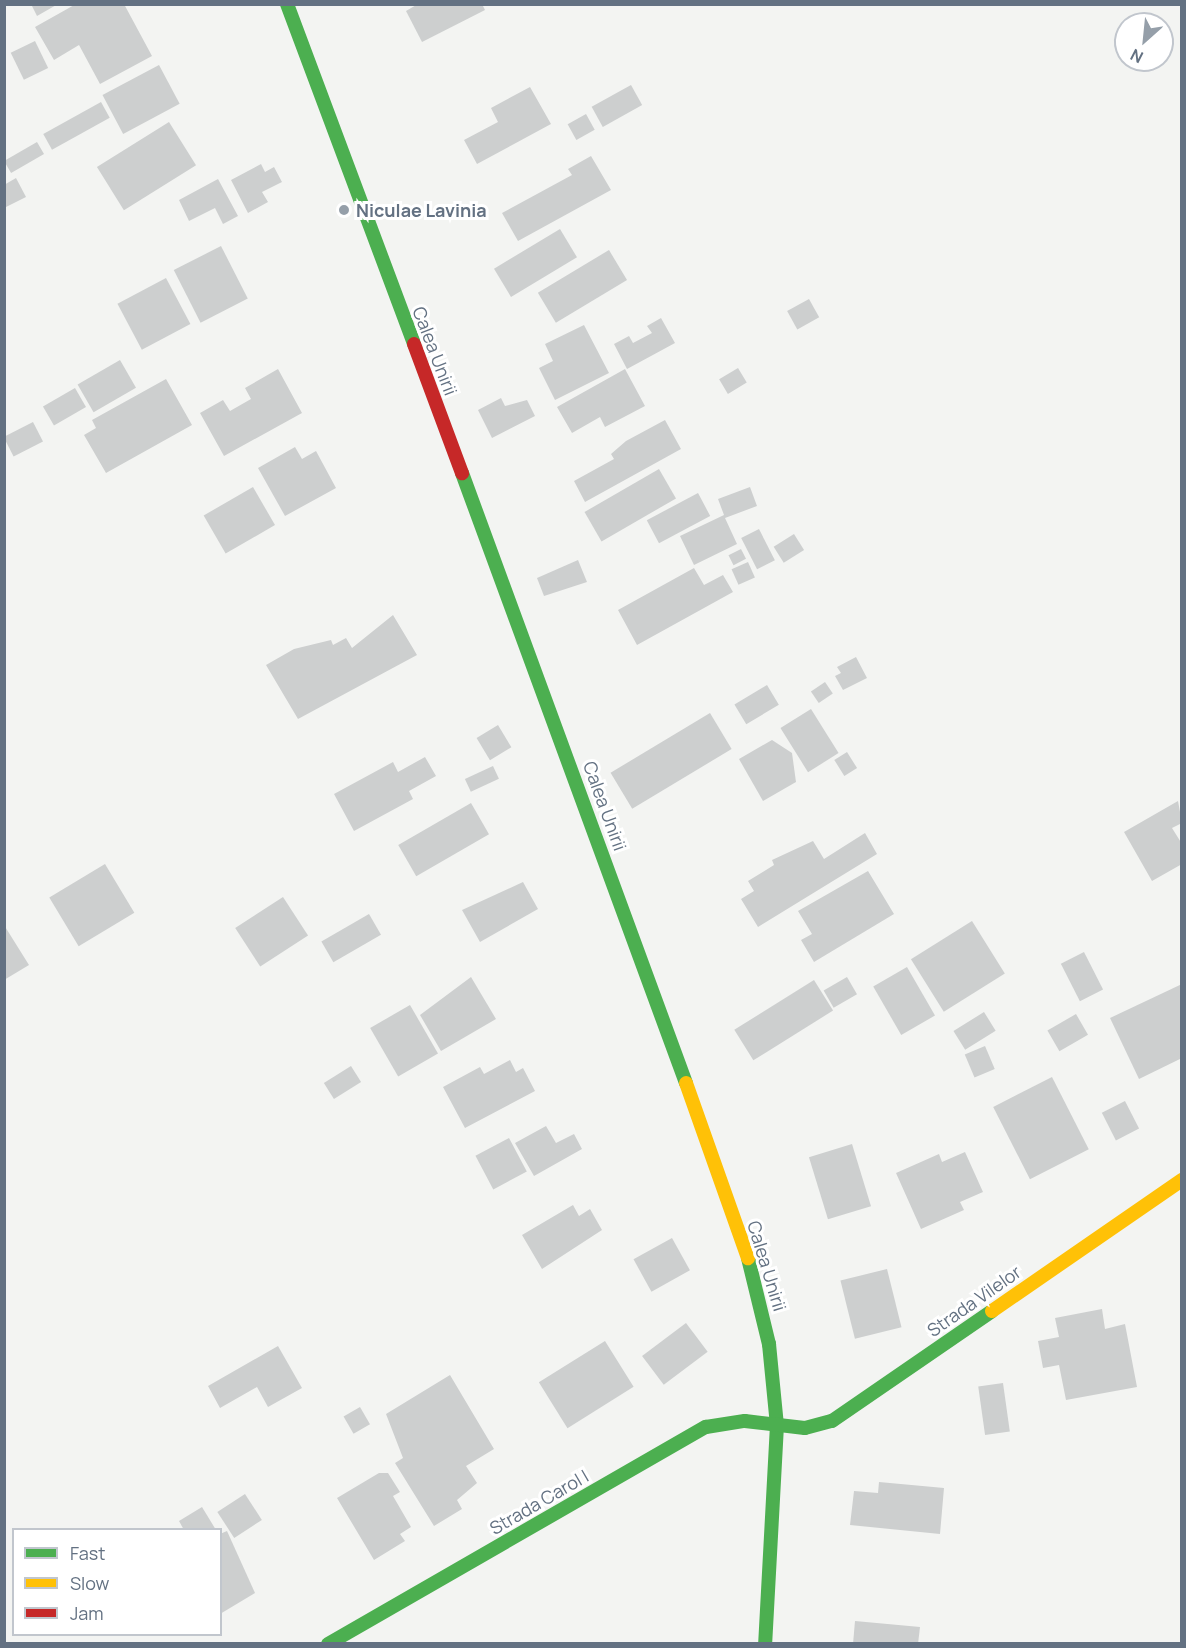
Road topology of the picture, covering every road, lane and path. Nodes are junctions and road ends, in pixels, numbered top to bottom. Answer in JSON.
{"nodes":[{"id":1,"x":287,"y":4,"type":"edge"},
{"id":2,"x":1182,"y":1180,"type":"edge"},
{"id":3,"x":777,"y":1425,"type":"junction"},
{"id":4,"x":328,"y":1644,"type":"edge"},
{"id":5,"x":765,"y":1644,"type":"edge"}],
"edges":[{"from":1,"to":3,"type":"main road","name":"Calea Unirii"},
{"from":2,"to":3,"type":"main road","name":"Strada Vilelor"},
{"from":3,"to":4,"type":"main road","name":"Strada Carol I"},
{"from":3,"to":5,"type":"main road","name":"Calea Unirii"}]}
